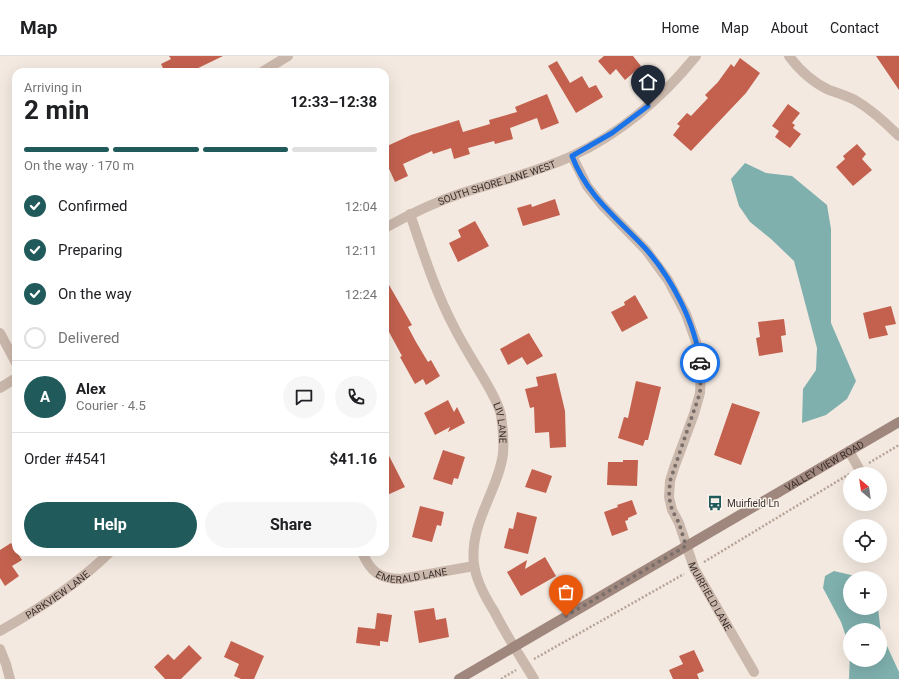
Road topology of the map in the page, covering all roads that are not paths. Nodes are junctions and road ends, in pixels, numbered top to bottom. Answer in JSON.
{"nodes":[{"id":1,"x":288,"y":56,"type":"edge"},
{"id":2,"x":696,"y":56,"type":"edge"},
{"id":3,"x":789,"y":56,"type":"edge"},
{"id":4,"x":268,"y":68,"type":"edge"},
{"id":5,"x":899,"y":136,"type":"edge"},
{"id":6,"x":572,"y":156,"type":"junction"},
{"id":7,"x":410,"y":214,"type":"junction"},
{"id":8,"x":389,"y":226,"type":"edge"},
{"id":9,"x":0,"y":333,"type":"edge"},
{"id":10,"x":12,"y":356,"type":"edge"},
{"id":11,"x":12,"y":380,"type":"edge"},
{"id":12,"x":0,"y":388,"type":"edge"},
{"id":13,"x":899,"y":422,"type":"edge"},
{"id":14,"x":849,"y":451,"type":"junction"},
{"id":15,"x":858,"y":467,"type":"edge"},
{"id":16,"x":686,"y":546,"type":"junction"},
{"id":17,"x":106,"y":556,"type":"edge"},
{"id":18,"x":364,"y":556,"type":"edge"},
{"id":19,"x":474,"y":566,"type":"junction"},
{"id":20,"x":0,"y":631,"type":"edge"},
{"id":21,"x":513,"y":647,"type":"junction"},
{"id":22,"x":0,"y":649,"type":"edge"},
{"id":23,"x":754,"y":672,"type":"dead end"},
{"id":24,"x":10,"y":679,"type":"edge"},
{"id":25,"x":459,"y":679,"type":"edge"},
{"id":26,"x":534,"y":679,"type":"edge"}],
"edges":[{"from":1,"to":4,"type":"street"},
{"from":2,"to":6,"type":"street","name":"SOUTH SHORE LANE WEST"},
{"from":3,"to":5,"type":"street"},
{"from":6,"to":7,"type":"street","name":"SOUTH SHORE LANE WEST"},
{"from":6,"to":16,"type":"street","name":"MUIRFIELD LANE"},
{"from":7,"to":8,"type":"street","name":"SOUTH SHORE LANE WEST"},
{"from":7,"to":19,"type":"street","name":"LIV LANE"},
{"from":9,"to":10,"type":"street"},
{"from":11,"to":12,"type":"street"},
{"from":13,"to":14,"type":"street","name":"VALLEY VIEW ROAD"},
{"from":14,"to":15,"type":"street"},
{"from":14,"to":16,"type":"street","name":"VALLEY VIEW ROAD"},
{"from":16,"to":21,"type":"street","name":"VALLEY VIEW ROAD"},
{"from":16,"to":23,"type":"street","name":"MUIRFIELD LANE"},
{"from":17,"to":20,"type":"street","name":"PARKVIEW LANE"},
{"from":18,"to":19,"type":"street","name":"EMERALD LANE"},
{"from":19,"to":21,"type":"street","name":"LIV LANE"},
{"from":21,"to":25,"type":"street","name":"VALLEY VIEW ROAD"},
{"from":21,"to":26,"type":"street","name":"LIV LANE"},
{"from":22,"to":24,"type":"street"}]}
